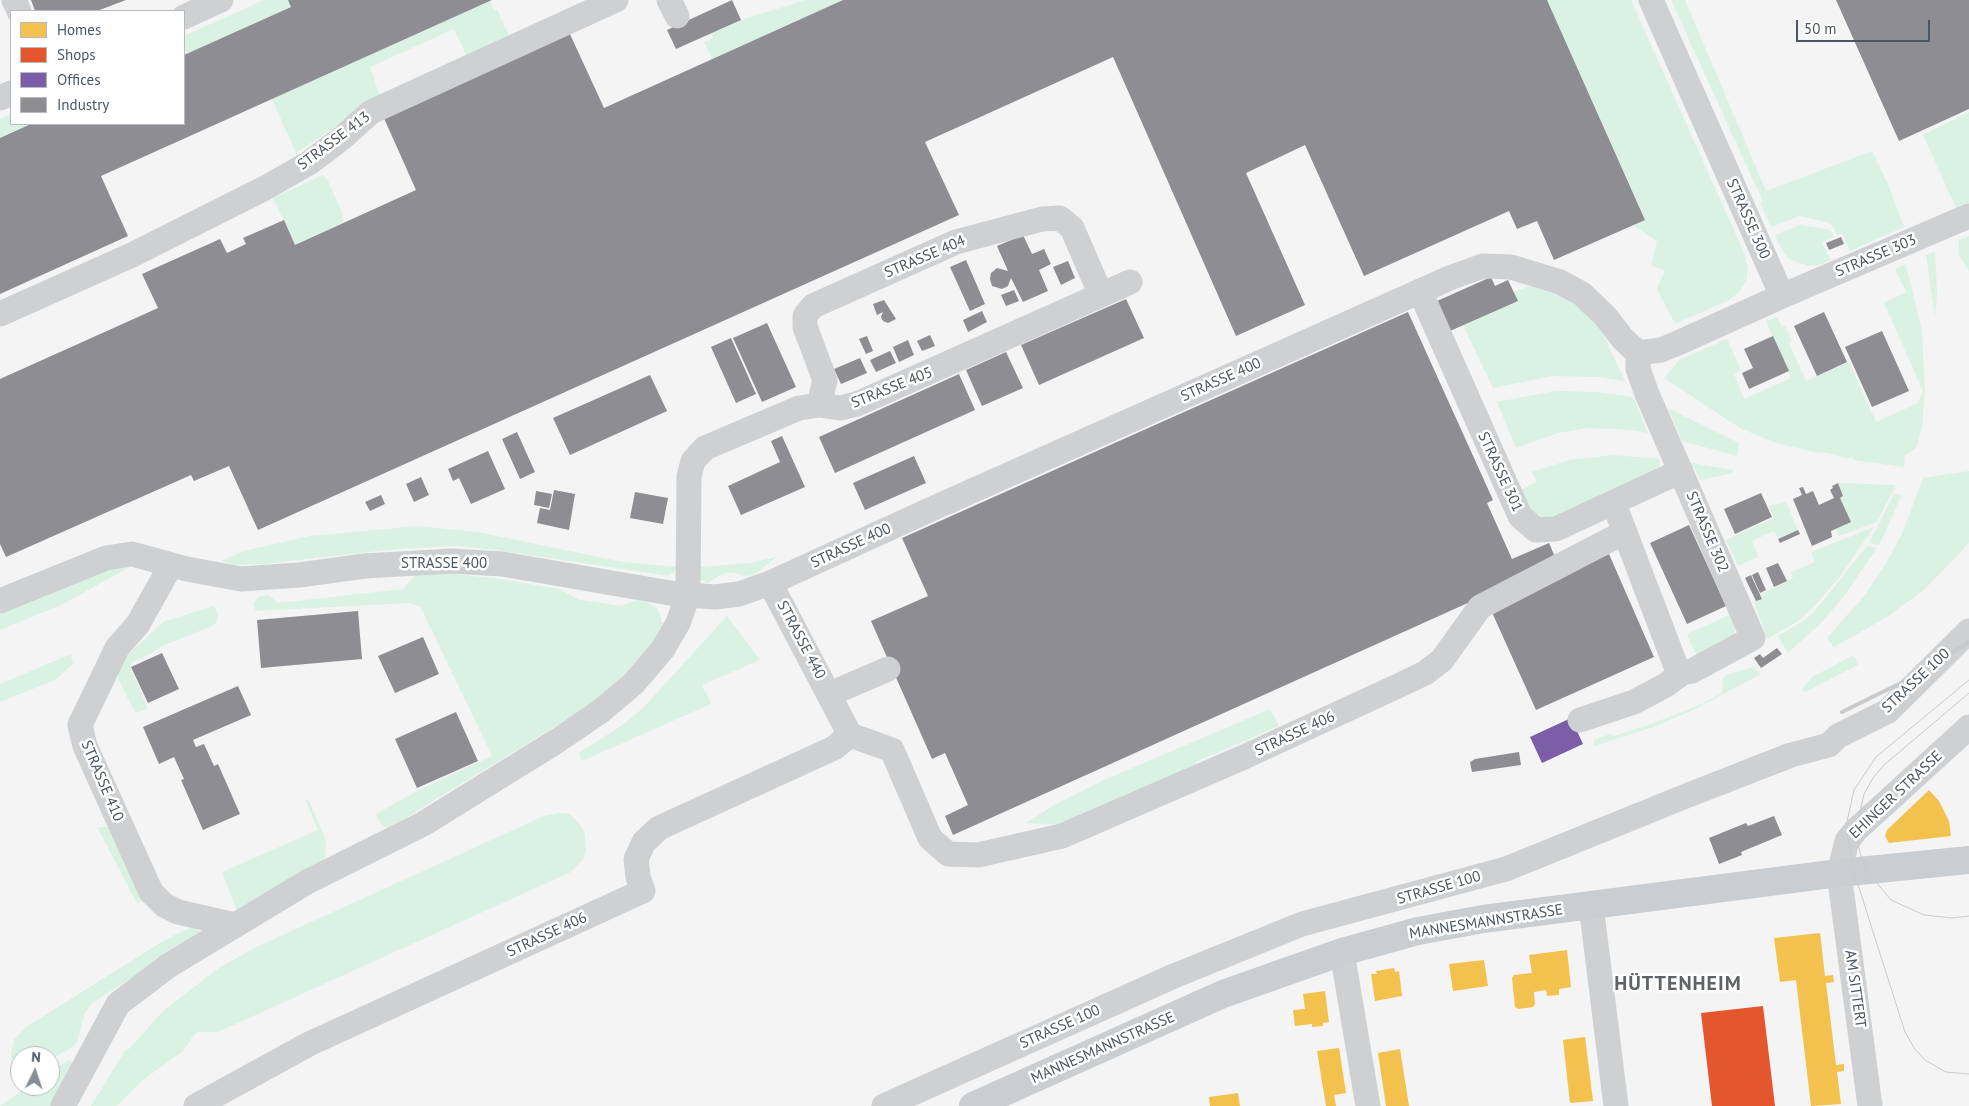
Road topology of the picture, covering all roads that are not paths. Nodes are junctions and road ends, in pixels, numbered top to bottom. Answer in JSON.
{"nodes":[{"id":1,"x":221,"y":0,"type":"edge"},
{"id":2,"x":616,"y":0,"type":"edge"},
{"id":3,"x":1651,"y":0,"type":"edge"},
{"id":4,"x":185,"y":16,"type":"edge"},
{"id":5,"x":1969,"y":216,"type":"edge"},
{"id":6,"x":1130,"y":282,"type":"dead end"},
{"id":7,"x":1420,"y":292,"type":"junction"},
{"id":8,"x":1101,"y":295,"type":"junction"},
{"id":9,"x":1782,"y":296,"type":"junction"},
{"id":10,"x":0,"y":314,"type":"edge"},
{"id":11,"x":1638,"y":353,"type":"junction"},
{"id":12,"x":819,"y":405,"type":"junction"},
{"id":13,"x":1681,"y":471,"type":"junction"},
{"id":14,"x":1614,"y":504,"type":"junction"},
{"id":15,"x":1626,"y":532,"type":"junction"},
{"id":16,"x":171,"y":565,"type":"junction"},
{"id":17,"x":770,"y":583,"type":"junction"},
{"id":18,"x":688,"y":595,"type":"junction"},
{"id":19,"x":0,"y":601,"type":"edge"},
{"id":20,"x":1969,"y":631,"type":"edge"},
{"id":21,"x":888,"y":669,"type":"dead end"},
{"id":22,"x":1682,"y":673,"type":"junction"},
{"id":23,"x":830,"y":694,"type":"junction"},
{"id":24,"x":1580,"y":720,"type":"dead end"},
{"id":25,"x":1969,"y":727,"type":"edge"},
{"id":26,"x":850,"y":736,"type":"junction"},
{"id":27,"x":1969,"y":860,"type":"edge"},
{"id":28,"x":1839,"y":873,"type":"junction"},
{"id":29,"x":1591,"y":905,"type":"junction"},
{"id":30,"x":235,"y":925,"type":"junction"},
{"id":31,"x":1342,"y":952,"type":"junction"},
{"id":32,"x":63,"y":1106,"type":"edge"},
{"id":33,"x":196,"y":1106,"type":"edge"},
{"id":34,"x":884,"y":1106,"type":"edge"},
{"id":35,"x":973,"y":1106,"type":"edge"},
{"id":36,"x":1368,"y":1106,"type":"edge"},
{"id":37,"x":1616,"y":1106,"type":"edge"},
{"id":38,"x":1870,"y":1106,"type":"edge"}],
"edges":[{"from":1,"to":4,"type":"street"},
{"from":2,"to":10,"type":"street","name":"STRASSE 413"},
{"from":3,"to":9,"type":"street","name":"STRASSE 300"},
{"from":5,"to":9,"type":"street","name":"STRASSE 303"},
{"from":6,"to":8,"type":"street","name":"STRASSE 405"},
{"from":7,"to":11,"type":"street","name":"STRASSE 400"},
{"from":7,"to":14,"type":"street","name":"STRASSE 301"},
{"from":7,"to":17,"type":"street","name":"STRASSE 400"},
{"from":8,"to":12,"type":"street","name":"STRASSE 405"},
{"from":8,"to":12,"type":"street","name":"STRASSE 404"},
{"from":9,"to":11,"type":"street"},
{"from":11,"to":13,"type":"street","name":"STRASSE 302"},
{"from":12,"to":18,"type":"street","name":"STRASSE 405"},
{"from":13,"to":14,"type":"street","name":"STRASSE 301"},
{"from":13,"to":22,"type":"street","name":"STRASSE 302"},
{"from":14,"to":15,"type":"street"},
{"from":15,"to":22,"type":"street"},
{"from":15,"to":26,"type":"street","name":"STRASSE 406"},
{"from":16,"to":18,"type":"street","name":"STRASSE 400"},
{"from":16,"to":19,"type":"street","name":"STRASSE 400"},
{"from":16,"to":30,"type":"street","name":"STRASSE 410"},
{"from":17,"to":18,"type":"street","name":"STRASSE 400"},
{"from":17,"to":23,"type":"street","name":"STRASSE 440"},
{"from":18,"to":30,"type":"street","name":"STRASSE 405"},
{"from":20,"to":34,"type":"street","name":"STRASSE 100"},
{"from":21,"to":23,"type":"street","name":"STRASSE 440"},
{"from":22,"to":24,"type":"street"},
{"from":23,"to":26,"type":"street"},
{"from":25,"to":28,"type":"street","name":"EHINGER STRASSE"},
{"from":26,"to":33,"type":"street","name":"STRASSE 406"},
{"from":27,"to":28,"type":"main road","name":"MANNESMANNSTRASSE"},
{"from":28,"to":29,"type":"main road","name":"MANNESMANNSTRASSE"},
{"from":28,"to":38,"type":"street","name":"AM SITTERT"},
{"from":29,"to":31,"type":"main road","name":"MANNESMANNSTRASSE"},
{"from":29,"to":37,"type":"street"},
{"from":30,"to":32,"type":"street","name":"STRASSE 405"},
{"from":31,"to":35,"type":"main road","name":"MANNESMANNSTRASSE"},
{"from":31,"to":36,"type":"street"}]}
